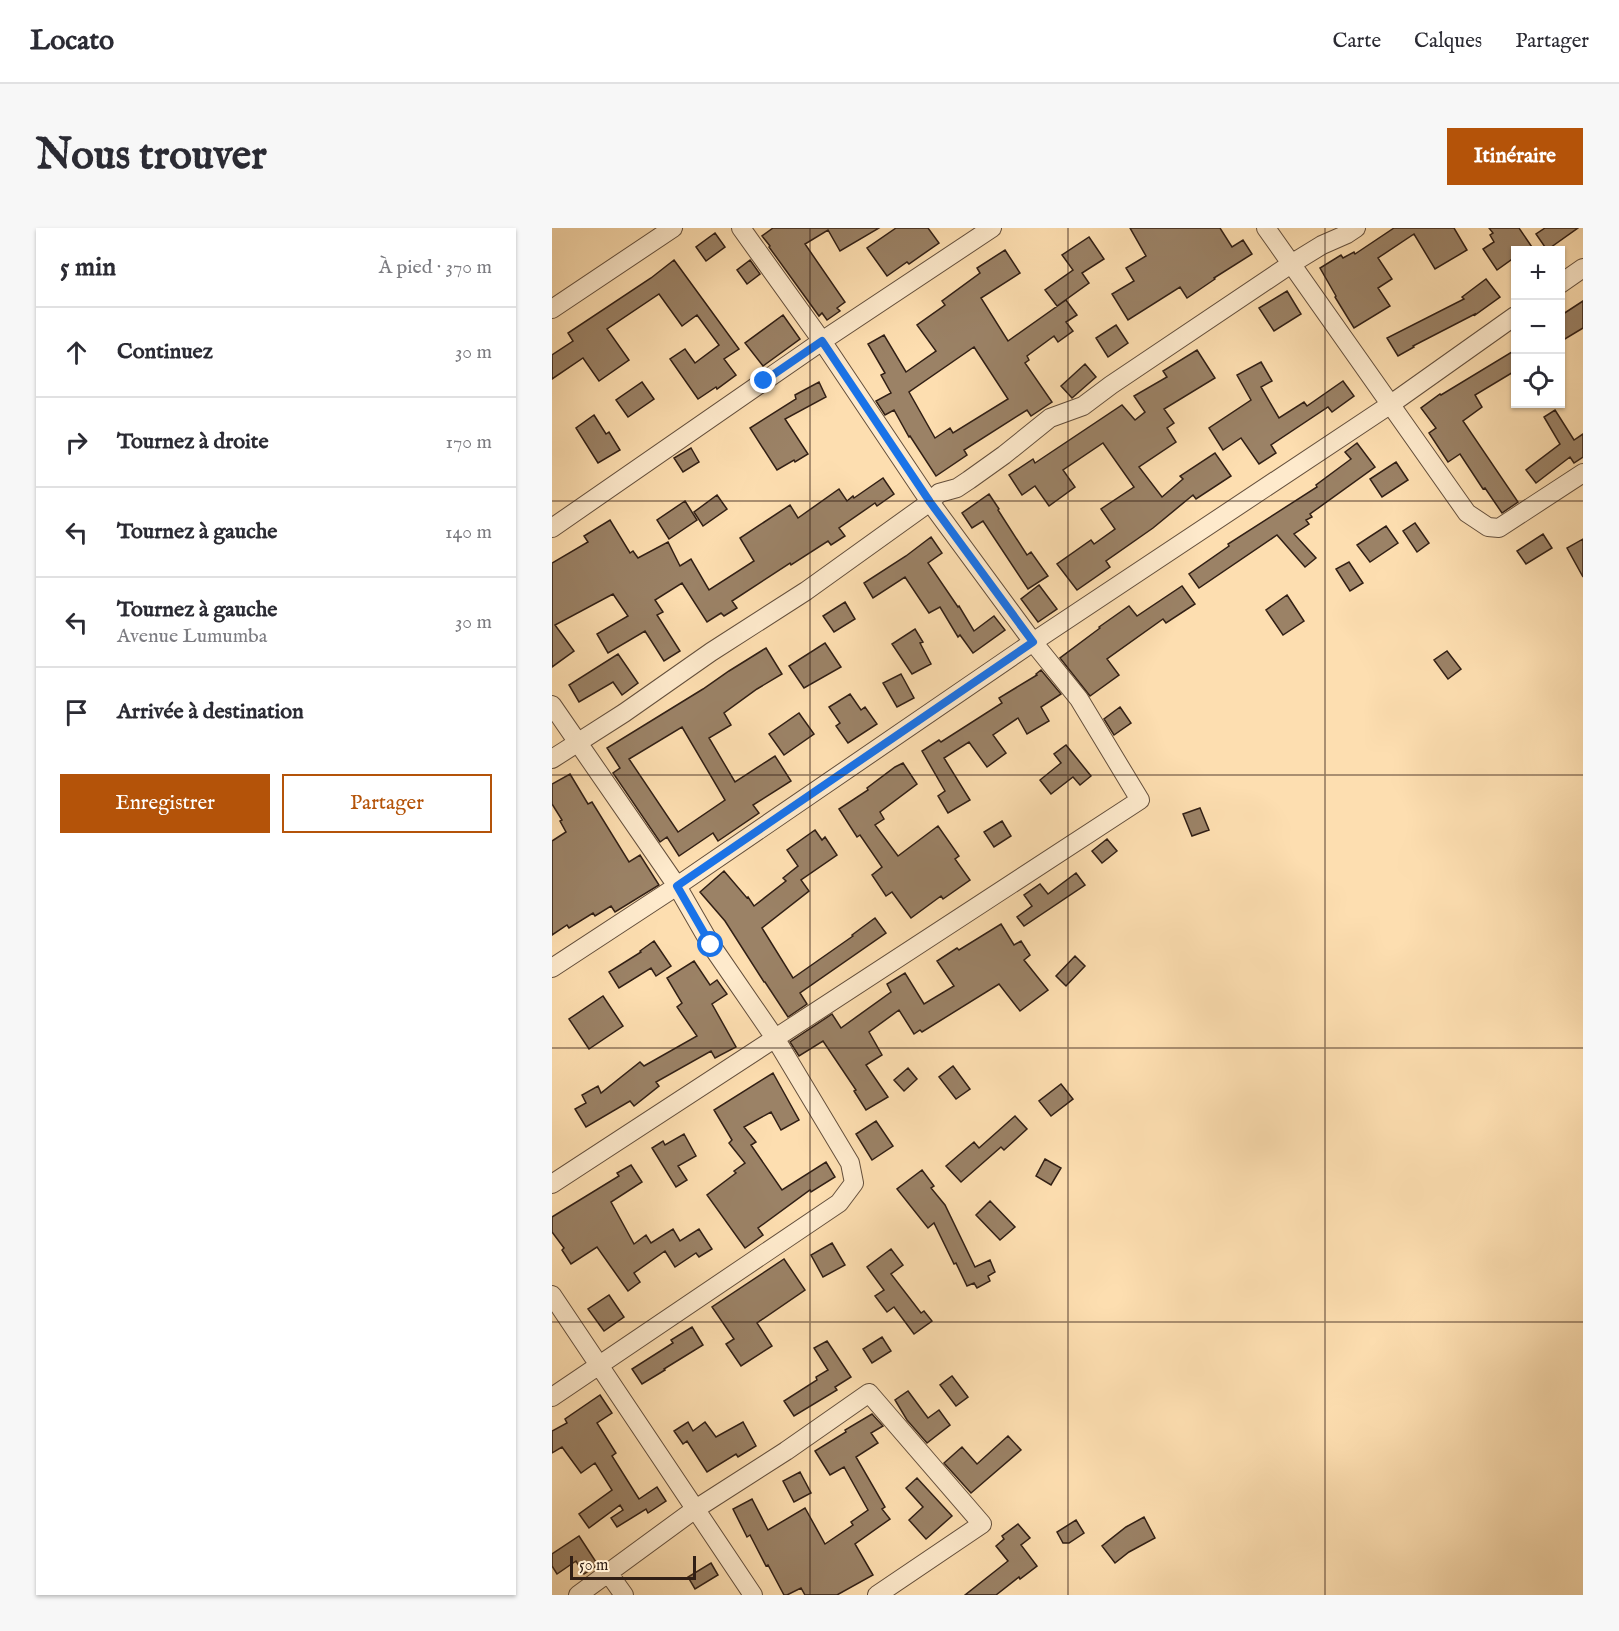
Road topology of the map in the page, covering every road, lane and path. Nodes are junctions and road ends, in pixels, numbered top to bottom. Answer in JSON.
{"nodes":[{"id":1,"x":673,"y":228,"type":"edge"},
{"id":2,"x":741,"y":228,"type":"edge"},
{"id":3,"x":992,"y":228,"type":"edge"},
{"id":4,"x":1266,"y":228,"type":"edge"},
{"id":5,"x":1356,"y":228,"type":"edge"},
{"id":6,"x":1291,"y":264,"type":"junction"},
{"id":7,"x":1583,"y":268,"type":"edge"},
{"id":8,"x":1565,"y":281,"type":"edge"},
{"id":9,"x":552,"y":309,"type":"edge"},
{"id":10,"x":1511,"y":319,"type":"edge"},
{"id":11,"x":822,"y":341,"type":"junction"},
{"id":12,"x":1391,"y":404,"type":"junction"},
{"id":13,"x":1583,"y":473,"type":"edge"},
{"id":14,"x":930,"y":502,"type":"junction"},
{"id":15,"x":552,"y":528,"type":"edge"},
{"id":16,"x":1033,"y":642,"type":"junction"},
{"id":17,"x":552,"y":705,"type":"edge"},
{"id":18,"x":578,"y":741,"type":"junction"},
{"id":19,"x":552,"y":759,"type":"edge"},
{"id":20,"x":677,"y":886,"type":"junction"},
{"id":21,"x":552,"y":968,"type":"edge"},
{"id":22,"x":775,"y":1038,"type":"junction"},
{"id":23,"x":552,"y":1184,"type":"edge"},
{"id":24,"x":552,"y":1295,"type":"edge"},
{"id":25,"x":599,"y":1364,"type":"junction"},
{"id":26,"x":552,"y":1396,"type":"edge"},
{"id":27,"x":694,"y":1510,"type":"junction"},
{"id":28,"x":609,"y":1574,"type":"junction"},
{"id":29,"x":578,"y":1595,"type":"edge"},
{"id":30,"x":624,"y":1595,"type":"edge"},
{"id":31,"x":753,"y":1595,"type":"edge"},
{"id":32,"x":877,"y":1595,"type":"edge"}],
"edges":[{"from":1,"to":9,"type":"street"},
{"from":2,"to":11,"type":"street"},
{"from":3,"to":11,"type":"street"},
{"from":4,"to":6,"type":"street"},
{"from":5,"to":6,"type":"street"},
{"from":6,"to":12,"type":"street"},
{"from":6,"to":14,"type":"street"},
{"from":7,"to":8,"type":"street"},
{"from":10,"to":12,"type":"street"},
{"from":11,"to":14,"type":"street"},
{"from":11,"to":15,"type":"street"},
{"from":12,"to":13,"type":"street"},
{"from":12,"to":16,"type":"street"},
{"from":14,"to":16,"type":"street"},
{"from":14,"to":18,"type":"street"},
{"from":16,"to":20,"type":"street"},
{"from":16,"to":22,"type":"street"},
{"from":17,"to":18,"type":"street"},
{"from":18,"to":19,"type":"street"},
{"from":18,"to":20,"type":"street"},
{"from":20,"to":21,"type":"street"},
{"from":20,"to":22,"type":"street"},
{"from":22,"to":23,"type":"street"},
{"from":22,"to":25,"type":"street"},
{"from":24,"to":25,"type":"street"},
{"from":25,"to":26,"type":"street"},
{"from":25,"to":27,"type":"street"},
{"from":27,"to":28,"type":"street"},
{"from":27,"to":31,"type":"street"},
{"from":27,"to":32,"type":"street"},
{"from":28,"to":29,"type":"street"},
{"from":28,"to":30,"type":"street"}]}
